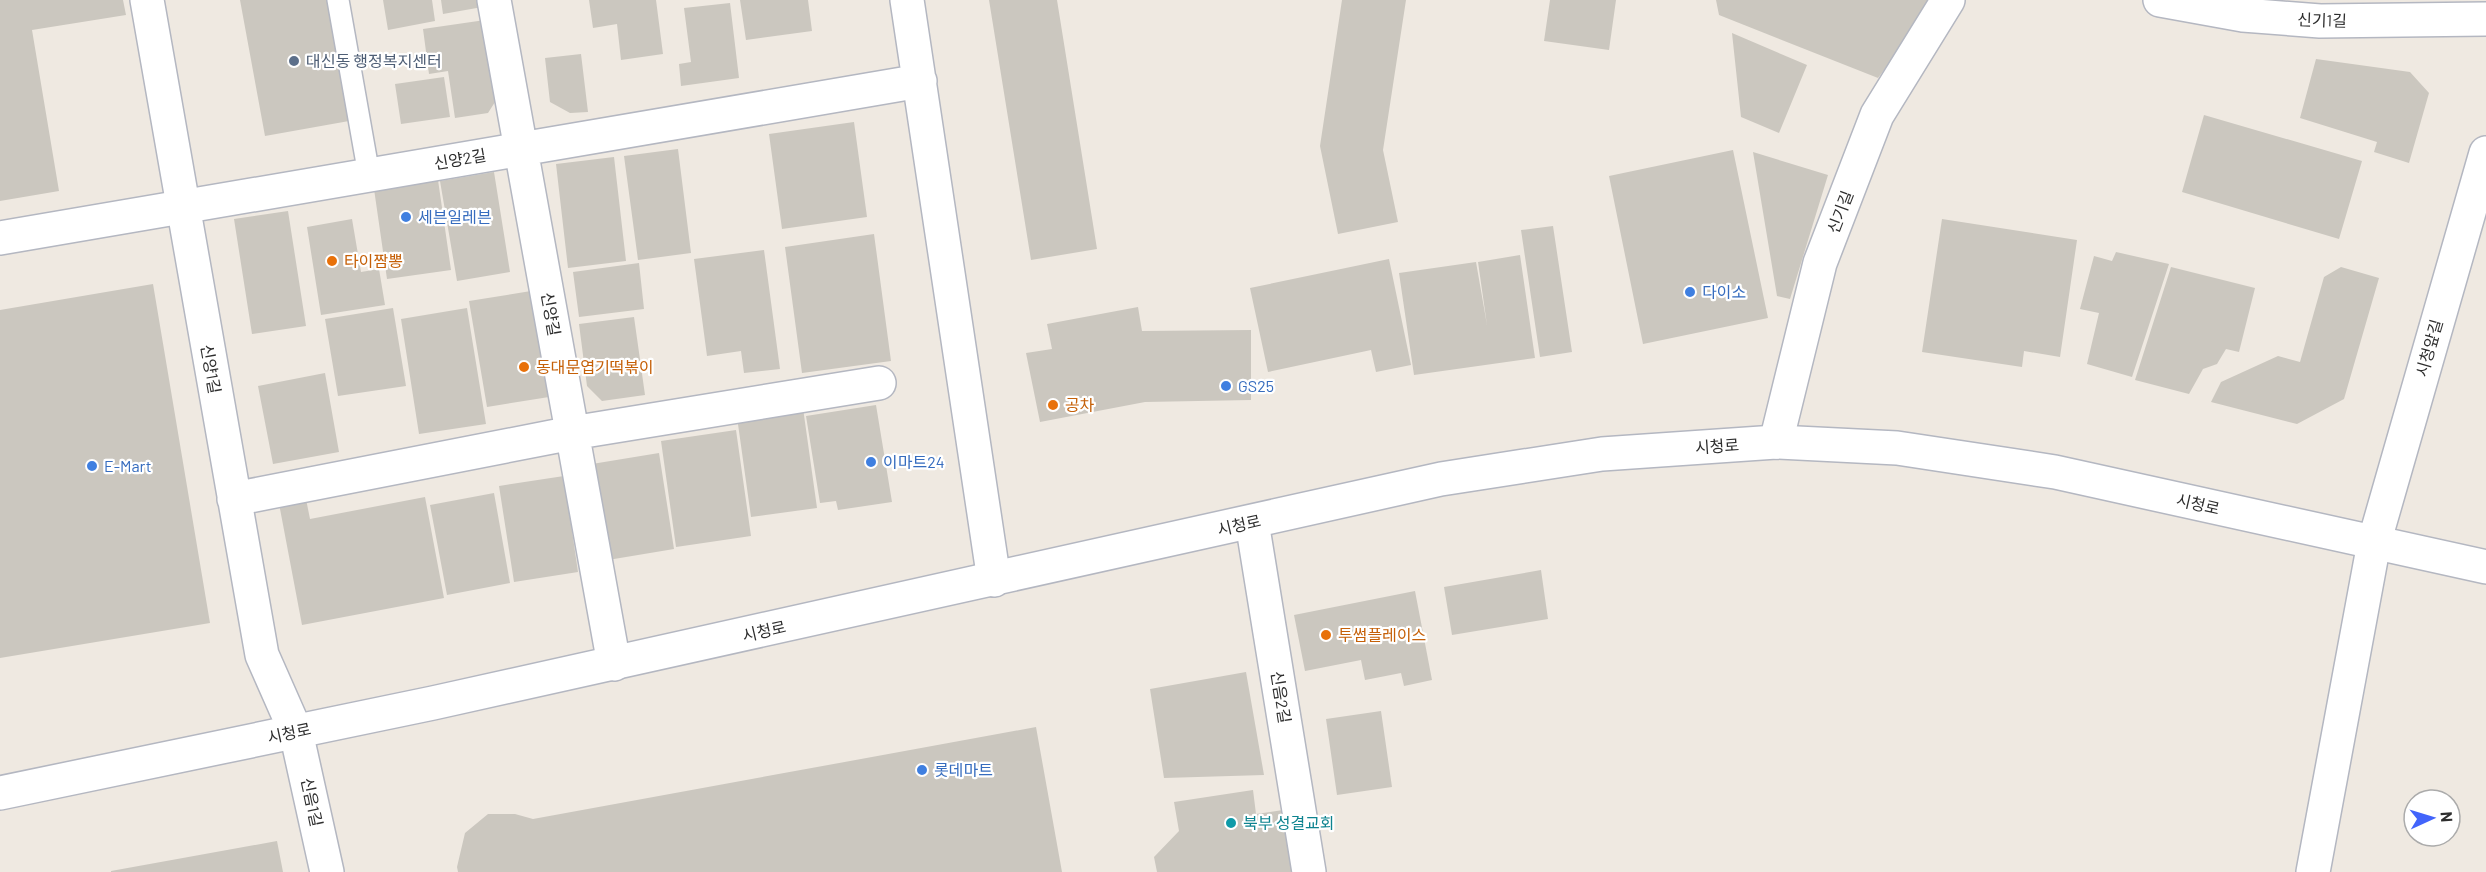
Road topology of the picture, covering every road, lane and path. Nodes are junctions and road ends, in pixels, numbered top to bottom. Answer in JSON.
{"nodes":[{"id":1,"x":147,"y":0,"type":"edge"},
{"id":2,"x":338,"y":0,"type":"edge"},
{"id":3,"x":494,"y":0,"type":"edge"},
{"id":4,"x":907,"y":0,"type":"edge"},
{"id":5,"x":1948,"y":0,"type":"edge"},
{"id":6,"x":2160,"y":0,"type":"edge"},
{"id":7,"x":2486,"y":19,"type":"edge"},
{"id":8,"x":920,"y":81,"type":"junction"},
{"id":9,"x":521,"y":148,"type":"junction"},
{"id":10,"x":2486,"y":153,"type":"edge"},
{"id":11,"x":369,"y":175,"type":"junction"},
{"id":12,"x":183,"y":207,"type":"junction"},
{"id":13,"x":0,"y":238,"type":"edge"},
{"id":14,"x":879,"y":382,"type":"dead end"},
{"id":15,"x":572,"y":433,"type":"junction"},
{"id":16,"x":1776,"y":442,"type":"junction"},
{"id":17,"x":234,"y":499,"type":"junction"},
{"id":18,"x":1252,"y":522,"type":"junction"},
{"id":19,"x":2374,"y":543,"type":"junction"},
{"id":20,"x":2486,"y":567,"type":"edge"},
{"id":21,"x":994,"y":580,"type":"junction"},
{"id":22,"x":614,"y":664,"type":"junction"},
{"id":23,"x":297,"y":732,"type":"junction"},
{"id":24,"x":2330,"y":779,"type":"junction"},
{"id":25,"x":0,"y":793,"type":"edge"},
{"id":26,"x":327,"y":872,"type":"edge"},
{"id":27,"x":1309,"y":872,"type":"edge"},
{"id":28,"x":2313,"y":872,"type":"edge"},
{"id":29,"x":2332,"y":872,"type":"edge"}],
"edges":[{"from":1,"to":12,"type":"street","name":"신양1길"},
{"from":2,"to":11,"type":"lane"},
{"from":3,"to":9,"type":"street","name":"신양길"},
{"from":4,"to":8,"type":"street"},
{"from":5,"to":16,"type":"street","name":"신기길"},
{"from":6,"to":7,"type":"street","name":"신기1길"},
{"from":8,"to":9,"type":"street","name":"신양2길"},
{"from":8,"to":21,"type":"street"},
{"from":9,"to":11,"type":"street","name":"신양2길"},
{"from":9,"to":15,"type":"street","name":"신양길"},
{"from":10,"to":19,"type":"street","name":"시청앞길"},
{"from":11,"to":12,"type":"street","name":"신양2길"},
{"from":12,"to":13,"type":"street","name":"신양2길"},
{"from":12,"to":17,"type":"street","name":"신양1길"},
{"from":14,"to":15,"type":"street"},
{"from":15,"to":17,"type":"street"},
{"from":15,"to":22,"type":"street","name":"신양길"},
{"from":16,"to":18,"type":"street","name":"시청로"},
{"from":16,"to":19,"type":"street","name":"시청로"},
{"from":17,"to":23,"type":"street","name":"신양1길"},
{"from":18,"to":21,"type":"street","name":"시청로"},
{"from":18,"to":27,"type":"street","name":"신음2길"},
{"from":19,"to":20,"type":"street","name":"시청로"},
{"from":19,"to":24,"type":"street","name":"시청앞길"},
{"from":21,"to":22,"type":"street","name":"시청로"},
{"from":22,"to":23,"type":"street","name":"시청로"},
{"from":23,"to":25,"type":"street","name":"시청로"},
{"from":23,"to":26,"type":"street","name":"신음1길"},
{"from":24,"to":28,"type":"street"},
{"from":24,"to":29,"type":"street"}]}
